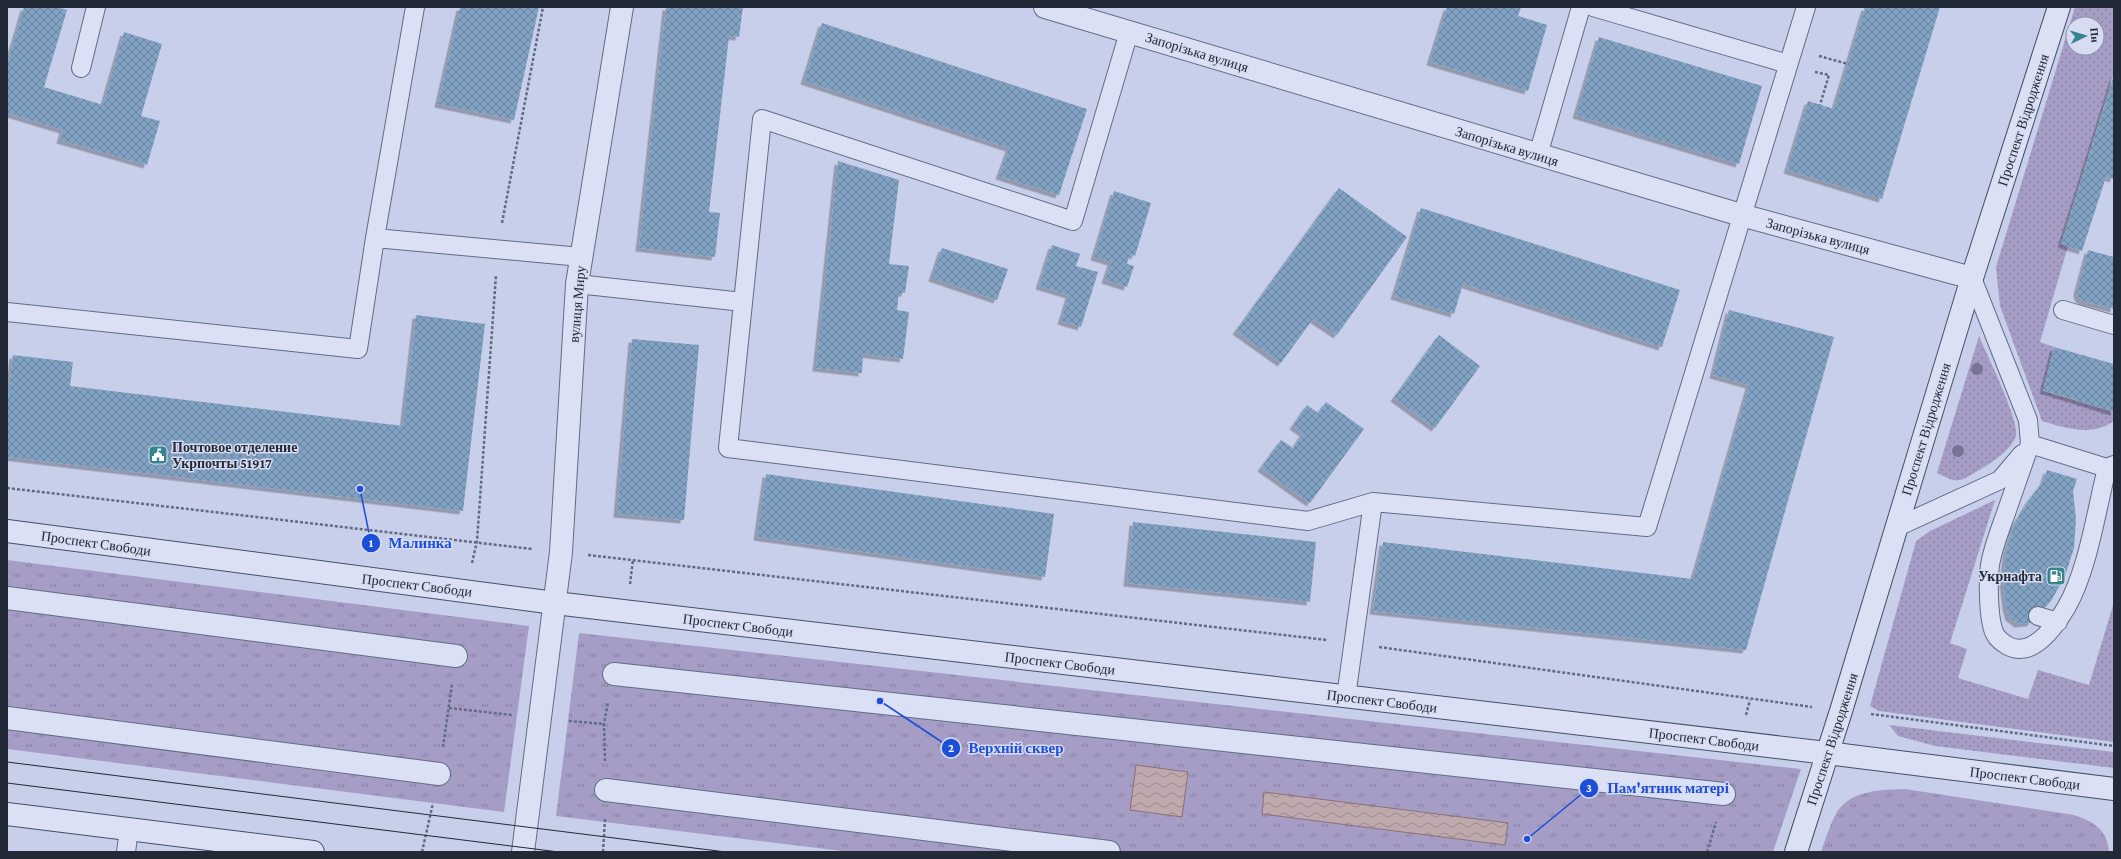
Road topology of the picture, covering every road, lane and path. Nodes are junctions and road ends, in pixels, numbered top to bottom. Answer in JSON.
{"nodes":[{"id":1,"x":96,"y":7,"type":"edge"},
{"id":2,"x":415,"y":7,"type":"edge"},
{"id":3,"x":543,"y":7,"type":"edge"},
{"id":4,"x":622,"y":7,"type":"edge"},
{"id":5,"x":1045,"y":7,"type":"edge"},
{"id":6,"x":1580,"y":7,"type":"edge"},
{"id":7,"x":1593,"y":7,"type":"edge"},
{"id":8,"x":1806,"y":7,"type":"edge"},
{"id":9,"x":2059,"y":7,"type":"edge"},
{"id":10,"x":1129,"y":32,"type":"junction"},
{"id":11,"x":1788,"y":64,"type":"junction"},
{"id":12,"x":81,"y":68,"type":"dead end"},
{"id":13,"x":1820,"y":105,"type":"dead end"},
{"id":14,"x":1538,"y":155,"type":"junction"},
{"id":15,"x":1741,"y":216,"type":"junction"},
{"id":16,"x":375,"y":238,"type":"junction"},
{"id":17,"x":497,"y":249,"type":"junction"},
{"id":18,"x":581,"y":257,"type":"junction"},
{"id":19,"x":1972,"y":278,"type":"junction"},
{"id":20,"x":578,"y":284,"type":"junction"},
{"id":21,"x":743,"y":302,"type":"junction"},
{"id":22,"x":2063,"y":310,"type":"dead end"},
{"id":23,"x":7,"y":312,"type":"edge"},
{"id":24,"x":2114,"y":325,"type":"edge"},
{"id":25,"x":2030,"y":444,"type":"junction"},
{"id":26,"x":2112,"y":472,"type":"edge"},
{"id":27,"x":7,"y":488,"type":"edge"},
{"id":28,"x":1373,"y":502,"type":"junction"},
{"id":29,"x":1897,"y":528,"type":"junction"},
{"id":30,"x":7,"y":531,"type":"edge"},
{"id":31,"x":477,"y":541,"type":"junction"},
{"id":32,"x":561,"y":552,"type":"junction"},
{"id":33,"x":633,"y":560,"type":"junction"},
{"id":34,"x":465,"y":592,"type":"junction"},
{"id":35,"x":7,"y":598,"type":"edge"},
{"id":36,"x":555,"y":603,"type":"junction"},
{"id":37,"x":627,"y":612,"type":"junction"},
{"id":38,"x":2038,"y":616,"type":"dead end"},
{"id":39,"x":2058,"y":622,"type":"junction"},
{"id":40,"x":1353,"y":643,"type":"junction"},
{"id":41,"x":456,"y":656,"type":"joint"},
{"id":42,"x":614,"y":674,"type":"joint"},
{"id":43,"x":1346,"y":697,"type":"junction"},
{"id":44,"x":1842,"y":711,"type":"junction"},
{"id":45,"x":7,"y":718,"type":"edge"},
{"id":46,"x":2114,"y":746,"type":"edge"},
{"id":47,"x":1827,"y":754,"type":"junction"},
{"id":48,"x":439,"y":774,"type":"junction"},
{"id":49,"x":2114,"y":789,"type":"edge"},
{"id":50,"x":606,"y":790,"type":"junction"},
{"id":51,"x":1724,"y":794,"type":"dead end"},
{"id":52,"x":7,"y":814,"type":"edge"},
{"id":53,"x":129,"y":829,"type":"junction"},
{"id":54,"x":126,"y":852,"type":"edge"},
{"id":55,"x":313,"y":852,"type":"edge"},
{"id":56,"x":422,"y":852,"type":"edge"},
{"id":57,"x":524,"y":852,"type":"edge"},
{"id":58,"x":603,"y":852,"type":"edge"},
{"id":59,"x":1109,"y":852,"type":"edge"},
{"id":60,"x":1796,"y":852,"type":"edge"}],
"edges":[{"from":1,"to":12,"type":"lane"},
{"from":2,"to":16,"type":"lane"},
{"from":3,"to":17,"type":"path"},
{"from":4,"to":18,"type":"street","name":"вулиця Миру"},
{"from":5,"to":10,"type":"street","name":"Запорізька вулиця"},
{"from":6,"to":14,"type":"lane"},
{"from":7,"to":11,"type":"lane"},
{"from":8,"to":11,"type":"lane"},
{"from":9,"to":19,"type":"street","name":"Проспект Відродження"},
{"from":10,"to":14,"type":"street","name":"Запорізька вулиця"},
{"from":10,"to":21,"type":"lane"},
{"from":11,"to":13,"type":"path"},
{"from":11,"to":15,"type":"lane"},
{"from":14,"to":15,"type":"street","name":"Запорізька вулиця"},
{"from":15,"to":19,"type":"street","name":"Запорізька вулиця"},
{"from":15,"to":28,"type":"lane"},
{"from":16,"to":17,"type":"lane"},
{"from":16,"to":23,"type":"lane"},
{"from":17,"to":18,"type":"lane"},
{"from":17,"to":31,"type":"path"},
{"from":18,"to":20,"type":"street","name":"вулиця Миру"},
{"from":19,"to":25,"type":"lane"},
{"from":19,"to":29,"type":"street","name":"Проспект Відродження"},
{"from":20,"to":21,"type":"lane"},
{"from":20,"to":32,"type":"street","name":"вулиця Миру"},
{"from":21,"to":28,"type":"lane"},
{"from":22,"to":24,"type":"lane"},
{"from":25,"to":26,"type":"lane"},
{"from":25,"to":29,"type":"lane"},
{"from":25,"to":39,"type":"lane"},
{"from":26,"to":39,"type":"lane"},
{"from":27,"to":31,"type":"path"},
{"from":28,"to":40,"type":"lane"},
{"from":29,"to":44,"type":"street","name":"Проспект Відродження"},
{"from":30,"to":34,"type":"street","name":"Проспект Свободи"},
{"from":31,"to":32,"type":"path"},
{"from":31,"to":34,"type":"path"},
{"from":32,"to":33,"type":"path"},
{"from":32,"to":36,"type":"street","name":"вулиця Миру"},
{"from":33,"to":37,"type":"path"},
{"from":33,"to":40,"type":"path"},
{"from":34,"to":36,"type":"street","name":"Проспект Свободи"},
{"from":35,"to":41,"type":"street"},
{"from":36,"to":37,"type":"street","name":"Проспект Свободи"},
{"from":36,"to":57,"type":"street","name":"вулиця Миру"},
{"from":37,"to":43,"type":"street","name":"Проспект Свободи"},
{"from":38,"to":39,"type":"lane"},
{"from":40,"to":43,"type":"lane"},
{"from":40,"to":44,"type":"path"},
{"from":41,"to":48,"type":"path"},
{"from":42,"to":50,"type":"path"},
{"from":42,"to":51,"type":"street"},
{"from":43,"to":47,"type":"street","name":"Проспект Свободи"},
{"from":44,"to":46,"type":"path"},
{"from":44,"to":47,"type":"street","name":"Проспект Відродження"},
{"from":45,"to":48,"type":"street"},
{"from":47,"to":49,"type":"street","name":"Проспект Свободи"},
{"from":47,"to":60,"type":"street","name":"Проспект Відродження"},
{"from":48,"to":56,"type":"path"},
{"from":50,"to":58,"type":"path"},
{"from":50,"to":59,"type":"street"},
{"from":52,"to":53,"type":"street"},
{"from":53,"to":54,"type":"lane"},
{"from":53,"to":55,"type":"street"}]}
